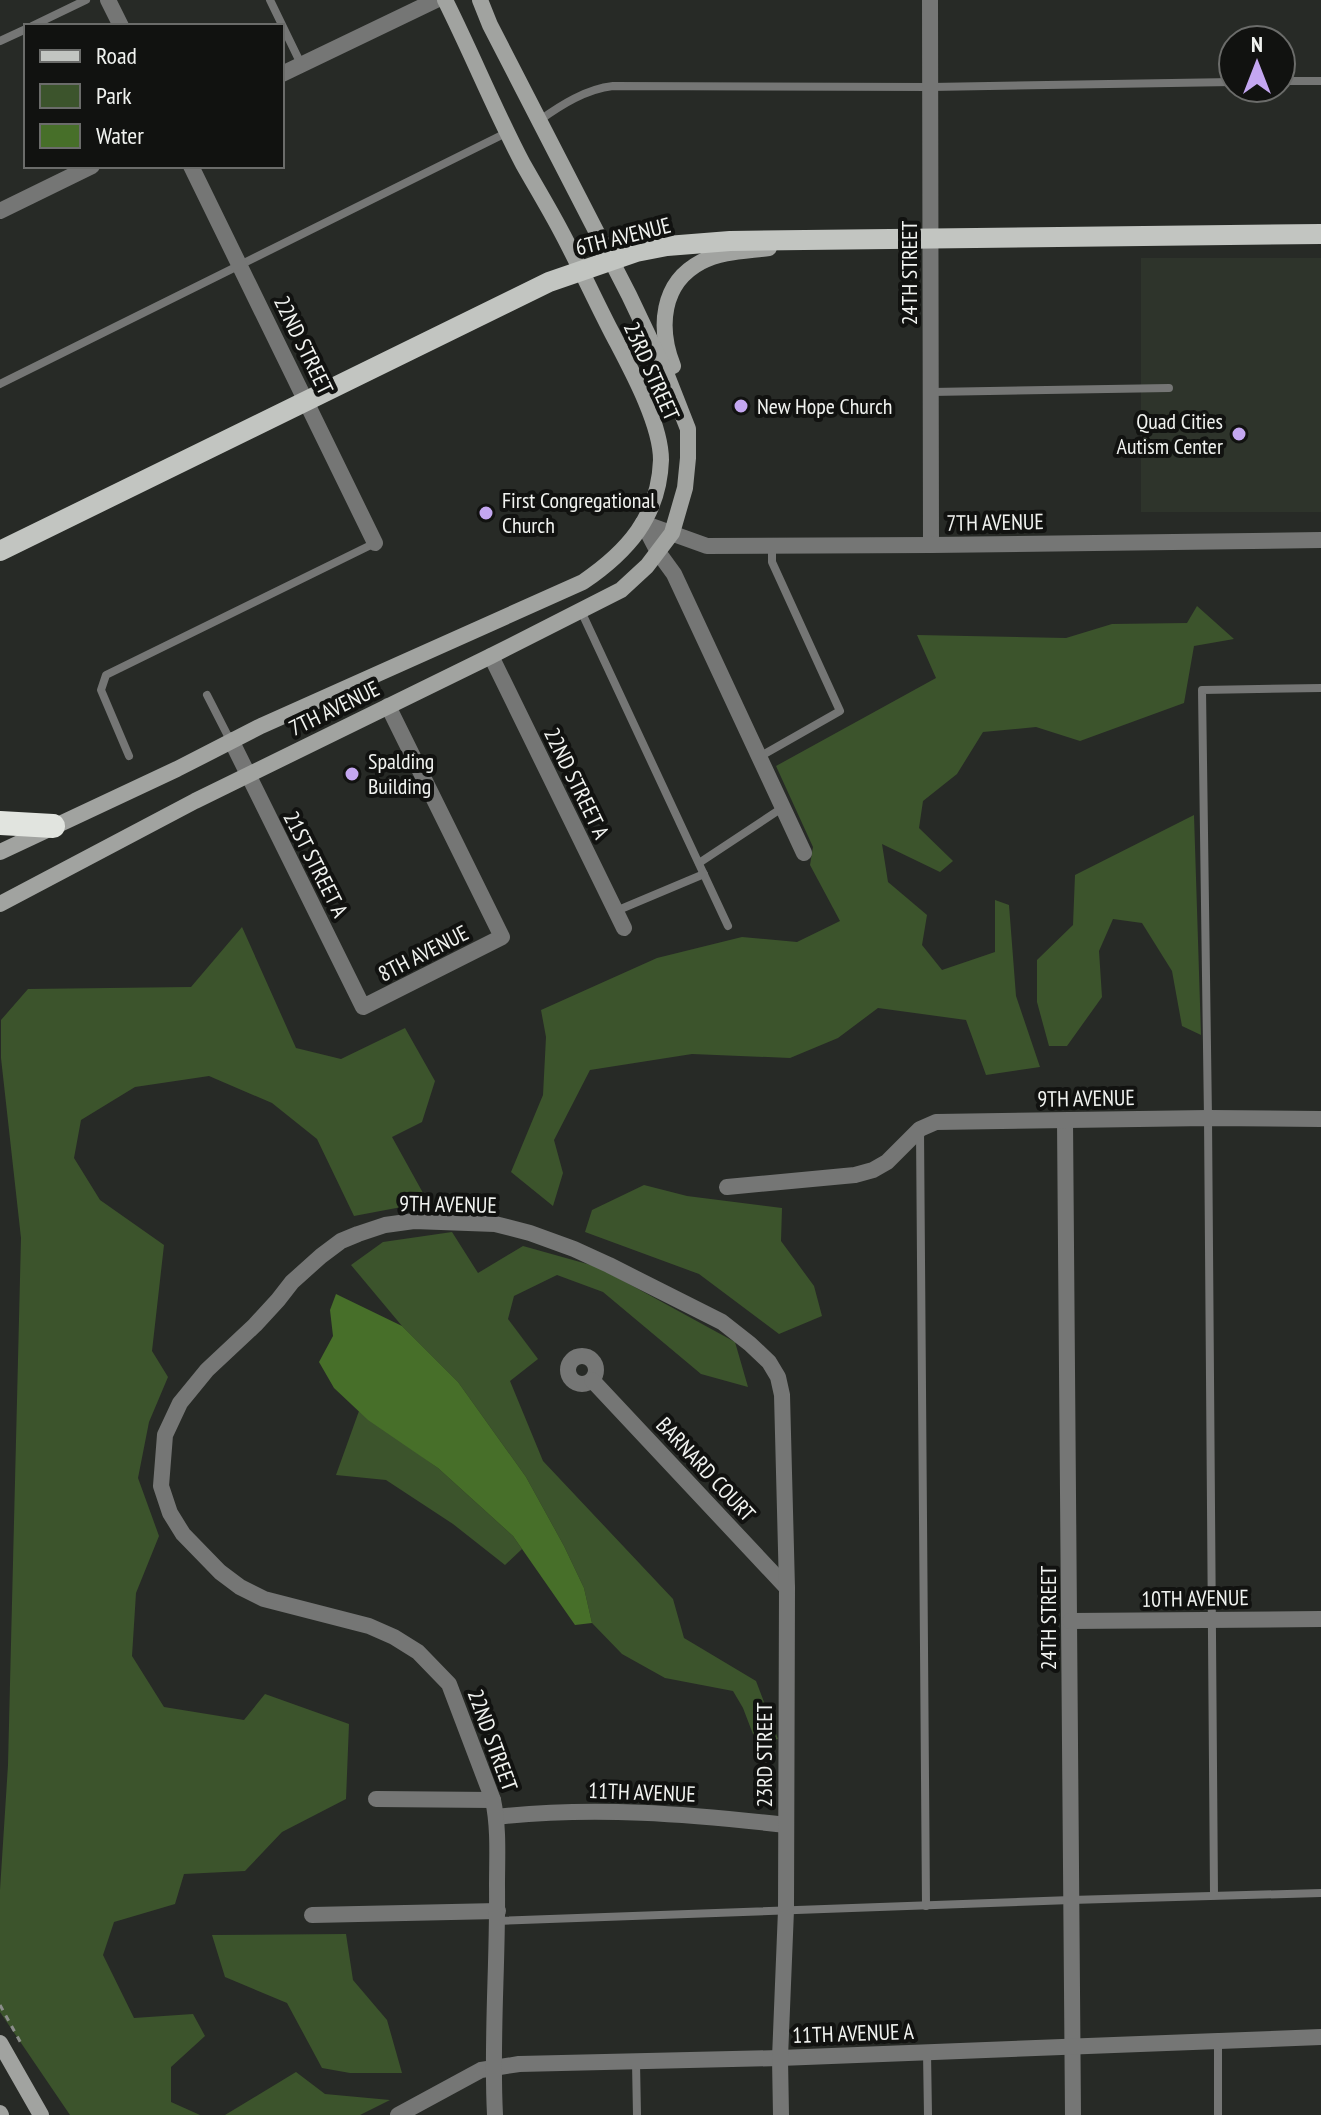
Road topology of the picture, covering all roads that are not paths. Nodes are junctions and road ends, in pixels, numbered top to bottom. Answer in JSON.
{"nodes":[{"id":1,"x":86,"y":0,"type":"edge"},
{"id":2,"x":108,"y":0,"type":"edge"},
{"id":3,"x":270,"y":0,"type":"edge"},
{"id":4,"x":436,"y":0,"type":"edge"},
{"id":5,"x":445,"y":0,"type":"edge"},
{"id":6,"x":480,"y":0,"type":"edge"},
{"id":7,"x":930,"y":0,"type":"edge"},
{"id":8,"x":36,"y":24,"type":"edge"},
{"id":9,"x":120,"y":24,"type":"edge"},
{"id":10,"x":282,"y":24,"type":"edge"},
{"id":11,"x":284,"y":28,"type":"edge"},
{"id":12,"x":24,"y":30,"type":"edge"},
{"id":13,"x":0,"y":41,"type":"edge"},
{"id":14,"x":302,"y":65,"type":"junction"},
{"id":15,"x":284,"y":73,"type":"edge"},
{"id":16,"x":1297,"y":81,"type":"edge"},
{"id":17,"x":1321,"y":81,"type":"edge"},
{"id":18,"x":1217,"y":82,"type":"edge"},
{"id":19,"x":931,"y":87,"type":"junction"},
{"id":20,"x":540,"y":120,"type":"junction"},
{"id":21,"x":508,"y":132,"type":"junction"},
{"id":22,"x":88,"y":168,"type":"edge"},
{"id":23,"x":192,"y":168,"type":"edge"},
{"id":24,"x":0,"y":211,"type":"edge"},
{"id":25,"x":1321,"y":234,"type":"edge"},
{"id":26,"x":931,"y":239,"type":"junction"},
{"id":27,"x":825,"y":240,"type":"junction"},
{"id":28,"x":611,"y":261,"type":"junction"},
{"id":29,"x":240,"y":264,"type":"junction"},
{"id":30,"x":581,"y":271,"type":"junction"},
{"id":31,"x":0,"y":384,"type":"edge"},
{"id":32,"x":1169,"y":388,"type":"dead end"},
{"id":33,"x":931,"y":392,"type":"junction"},
{"id":34,"x":306,"y":400,"type":"junction"},
{"id":35,"x":688,"y":429,"type":"junction"},
{"id":36,"x":643,"y":523,"type":"junction"},
{"id":37,"x":672,"y":533,"type":"junction"},
{"id":38,"x":1321,"y":540,"type":"edge"},
{"id":39,"x":375,"y":543,"type":"joint"},
{"id":40,"x":931,"y":545,"type":"junction"},
{"id":41,"x":772,"y":546,"type":"junction"},
{"id":42,"x":0,"y":551,"type":"edge"},
{"id":43,"x":658,"y":552,"type":"junction"},
{"id":44,"x":581,"y":611,"type":"junction"},
{"id":45,"x":491,"y":656,"type":"junction"},
{"id":46,"x":1321,"y":688,"type":"edge"},
{"id":47,"x":207,"y":695,"type":"dead end"},
{"id":48,"x":388,"y":706,"type":"junction"},
{"id":49,"x":231,"y":740,"type":"junction"},
{"id":50,"x":129,"y":756,"type":"dead end"},
{"id":51,"x":759,"y":757,"type":"junction"},
{"id":52,"x":247,"y":776,"type":"junction"},
{"id":53,"x":782,"y":808,"type":"junction"},
{"id":54,"x":0,"y":823,"type":"edge"},
{"id":55,"x":53,"y":826,"type":"junction"},
{"id":56,"x":0,"y":852,"type":"edge"},
{"id":57,"x":804,"y":853,"type":"dead end"},
{"id":58,"x":699,"y":863,"type":"junction"},
{"id":59,"x":704,"y":874,"type":"junction"},
{"id":60,"x":0,"y":904,"type":"edge"},
{"id":61,"x":615,"y":912,"type":"junction"},
{"id":62,"x":728,"y":926,"type":"dead end"},
{"id":63,"x":624,"y":928,"type":"dead end"},
{"id":64,"x":363,"y":1007,"type":"joint"},
{"id":65,"x":1208,"y":1118,"type":"junction"},
{"id":66,"x":1321,"y":1119,"type":"edge"},
{"id":67,"x":1065,"y":1121,"type":"junction"},
{"id":68,"x":920,"y":1129,"type":"junction"},
{"id":69,"x":727,"y":1187,"type":"dead end"},
{"id":70,"x":207,"y":1370,"type":"joint"},
{"id":71,"x":592,"y":1380,"type":"dead end"},
{"id":72,"x":782,"y":1395,"type":"joint"},
{"id":73,"x":787,"y":1588,"type":"junction"},
{"id":74,"x":1212,"y":1619,"type":"junction"},
{"id":75,"x":1321,"y":1619,"type":"edge"},
{"id":76,"x":1070,"y":1621,"type":"junction"},
{"id":77,"x":376,"y":1799,"type":"dead end"},
{"id":78,"x":493,"y":1800,"type":"junction"},
{"id":79,"x":496,"y":1817,"type":"junction"},
{"id":80,"x":786,"y":1825,"type":"junction"},
{"id":81,"x":1321,"y":1893,"type":"edge"},
{"id":82,"x":1214,"y":1895,"type":"junction"},
{"id":83,"x":1071,"y":1900,"type":"junction"},
{"id":84,"x":926,"y":1906,"type":"junction"},
{"id":85,"x":786,"y":1910,"type":"junction"},
{"id":86,"x":312,"y":1915,"type":"dead end"},
{"id":87,"x":498,"y":1916,"type":"junction"},
{"id":88,"x":1321,"y":2037,"type":"edge"},
{"id":89,"x":1218,"y":2040,"type":"junction"},
{"id":90,"x":0,"y":2043,"type":"edge"},
{"id":91,"x":1072,"y":2047,"type":"junction"},
{"id":92,"x":927,"y":2052,"type":"junction"},
{"id":93,"x":780,"y":2058,"type":"junction"},
{"id":94,"x":636,"y":2061,"type":"junction"},
{"id":95,"x":493,"y":2067,"type":"junction"},
{"id":96,"x":41,"y":2115,"type":"edge"},
{"id":97,"x":398,"y":2115,"type":"edge"},
{"id":98,"x":495,"y":2115,"type":"edge"},
{"id":99,"x":637,"y":2115,"type":"edge"},
{"id":100,"x":781,"y":2115,"type":"edge"},
{"id":101,"x":928,"y":2115,"type":"edge"},
{"id":102,"x":1073,"y":2115,"type":"edge"},
{"id":103,"x":1218,"y":2115,"type":"edge"}],
"edges":[{"from":1,"to":8,"type":"lane"},
{"from":2,"to":9,"type":"street"},
{"from":3,"to":10,"type":"lane"},
{"from":4,"to":14,"type":"street"},
{"from":5,"to":21,"type":"main road","name":"23RD STREET"},
{"from":6,"to":20,"type":"main road","name":"23RD STREET"},
{"from":7,"to":19,"type":"street","name":"24TH STREET"},
{"from":11,"to":14,"type":"lane"},
{"from":12,"to":13,"type":"lane"},
{"from":14,"to":15,"type":"street"},
{"from":16,"to":17,"type":"lane"},
{"from":18,"to":19,"type":"lane"},
{"from":19,"to":20,"type":"lane"},
{"from":19,"to":26,"type":"street","name":"24TH STREET"},
{"from":20,"to":28,"type":"main road","name":"23RD STREET"},
{"from":21,"to":29,"type":"lane"},
{"from":21,"to":30,"type":"main road","name":"23RD STREET"},
{"from":22,"to":24,"type":"street"},
{"from":23,"to":29,"type":"street","name":"22ND STREET"},
{"from":25,"to":26,"type":"main road","name":"6TH AVENUE"},
{"from":26,"to":27,"type":"main road","name":"6TH AVENUE"},
{"from":26,"to":33,"type":"street","name":"24TH STREET"},
{"from":27,"to":28,"type":"main road","name":"6TH AVENUE"},
{"from":27,"to":35,"type":"main road"},
{"from":28,"to":30,"type":"main road","name":"6TH AVENUE"},
{"from":28,"to":35,"type":"main road","name":"23RD STREET"},
{"from":29,"to":31,"type":"lane"},
{"from":29,"to":34,"type":"street","name":"22ND STREET"},
{"from":30,"to":34,"type":"main road","name":"6TH AVENUE"},
{"from":30,"to":36,"type":"main road","name":"23RD STREET"},
{"from":32,"to":33,"type":"lane"},
{"from":33,"to":40,"type":"street","name":"24TH STREET"},
{"from":34,"to":39,"type":"street","name":"22ND STREET"},
{"from":34,"to":42,"type":"main road","name":"6TH AVENUE"},
{"from":35,"to":37,"type":"main road","name":"23RD STREET"},
{"from":36,"to":37,"type":"street","name":"7TH AVENUE"},
{"from":36,"to":43,"type":"street"},
{"from":36,"to":49,"type":"main road","name":"7TH AVENUE"},
{"from":37,"to":41,"type":"street","name":"7TH AVENUE"},
{"from":37,"to":43,"type":"main road","name":"7TH AVENUE"},
{"from":38,"to":40,"type":"street","name":"7TH AVENUE"},
{"from":39,"to":50,"type":"lane"},
{"from":40,"to":41,"type":"street","name":"7TH AVENUE"},
{"from":41,"to":51,"type":"lane"},
{"from":43,"to":44,"type":"main road","name":"7TH AVENUE"},
{"from":43,"to":51,"type":"street"},
{"from":44,"to":45,"type":"main road","name":"7TH AVENUE"},
{"from":44,"to":58,"type":"lane"},
{"from":45,"to":48,"type":"main road","name":"7TH AVENUE"},
{"from":45,"to":61,"type":"street","name":"22ND STREET A"},
{"from":46,"to":65,"type":"lane"},
{"from":47,"to":49,"type":"lane"},
{"from":48,"to":52,"type":"main road","name":"7TH AVENUE"},
{"from":48,"to":64,"type":"street","name":"8TH AVENUE"},
{"from":49,"to":52,"type":"street","name":"21ST STREET A"},
{"from":49,"to":55,"type":"main road","name":"7TH AVENUE"},
{"from":51,"to":53,"type":"street"},
{"from":52,"to":60,"type":"main road","name":"7TH AVENUE"},
{"from":52,"to":64,"type":"street","name":"21ST STREET A"},
{"from":53,"to":57,"type":"street"},
{"from":53,"to":58,"type":"lane"},
{"from":54,"to":55,"type":"highway"},
{"from":55,"to":56,"type":"main road","name":"7TH AVENUE"},
{"from":58,"to":59,"type":"lane"},
{"from":59,"to":61,"type":"lane"},
{"from":59,"to":62,"type":"lane"},
{"from":61,"to":63,"type":"street","name":"22ND STREET A"},
{"from":65,"to":66,"type":"street","name":"9TH AVENUE"},
{"from":65,"to":67,"type":"street","name":"9TH AVENUE"},
{"from":65,"to":74,"type":"lane"},
{"from":67,"to":68,"type":"street","name":"9TH AVENUE"},
{"from":67,"to":76,"type":"street","name":"24TH STREET"},
{"from":68,"to":69,"type":"street"},
{"from":68,"to":84,"type":"lane"},
{"from":70,"to":72,"type":"street","name":"9TH AVENUE"},
{"from":70,"to":78,"type":"street","name":"22ND STREET"},
{"from":71,"to":73,"type":"street","name":"BARNARD COURT"},
{"from":72,"to":73,"type":"street","name":"23RD STREET"},
{"from":73,"to":80,"type":"street","name":"23RD STREET"},
{"from":74,"to":75,"type":"street","name":"10TH AVENUE"},
{"from":74,"to":76,"type":"street","name":"10TH AVENUE"},
{"from":74,"to":82,"type":"lane"},
{"from":76,"to":83,"type":"street","name":"24TH STREET"},
{"from":77,"to":78,"type":"street"},
{"from":78,"to":79,"type":"street","name":"22ND STREET"},
{"from":79,"to":80,"type":"street","name":"11TH AVENUE"},
{"from":79,"to":87,"type":"street","name":"22ND STREET"},
{"from":80,"to":85,"type":"street","name":"23RD STREET"},
{"from":81,"to":82,"type":"lane"},
{"from":82,"to":83,"type":"lane"},
{"from":83,"to":84,"type":"lane"},
{"from":83,"to":91,"type":"street","name":"24TH STREET"},
{"from":84,"to":85,"type":"lane"},
{"from":85,"to":87,"type":"lane"},
{"from":85,"to":93,"type":"street","name":"23RD STREET"},
{"from":86,"to":87,"type":"street"},
{"from":87,"to":95,"type":"street","name":"22ND STREET"},
{"from":88,"to":89,"type":"street","name":"11TH AVENUE A"},
{"from":89,"to":91,"type":"street","name":"11TH AVENUE A"},
{"from":89,"to":103,"type":"lane"},
{"from":90,"to":96,"type":"main road"},
{"from":91,"to":92,"type":"street","name":"11TH AVENUE A"},
{"from":91,"to":102,"type":"street","name":"24TH STREET"},
{"from":92,"to":93,"type":"street","name":"11TH AVENUE A"},
{"from":92,"to":101,"type":"lane"},
{"from":93,"to":94,"type":"street","name":"11TH AVENUE A"},
{"from":93,"to":100,"type":"street","name":"23RD STREET"},
{"from":94,"to":95,"type":"street","name":"11TH AVENUE A"},
{"from":94,"to":99,"type":"lane"},
{"from":95,"to":97,"type":"street","name":"11TH AVENUE A"},
{"from":95,"to":98,"type":"street","name":"22ND STREET"}]}
